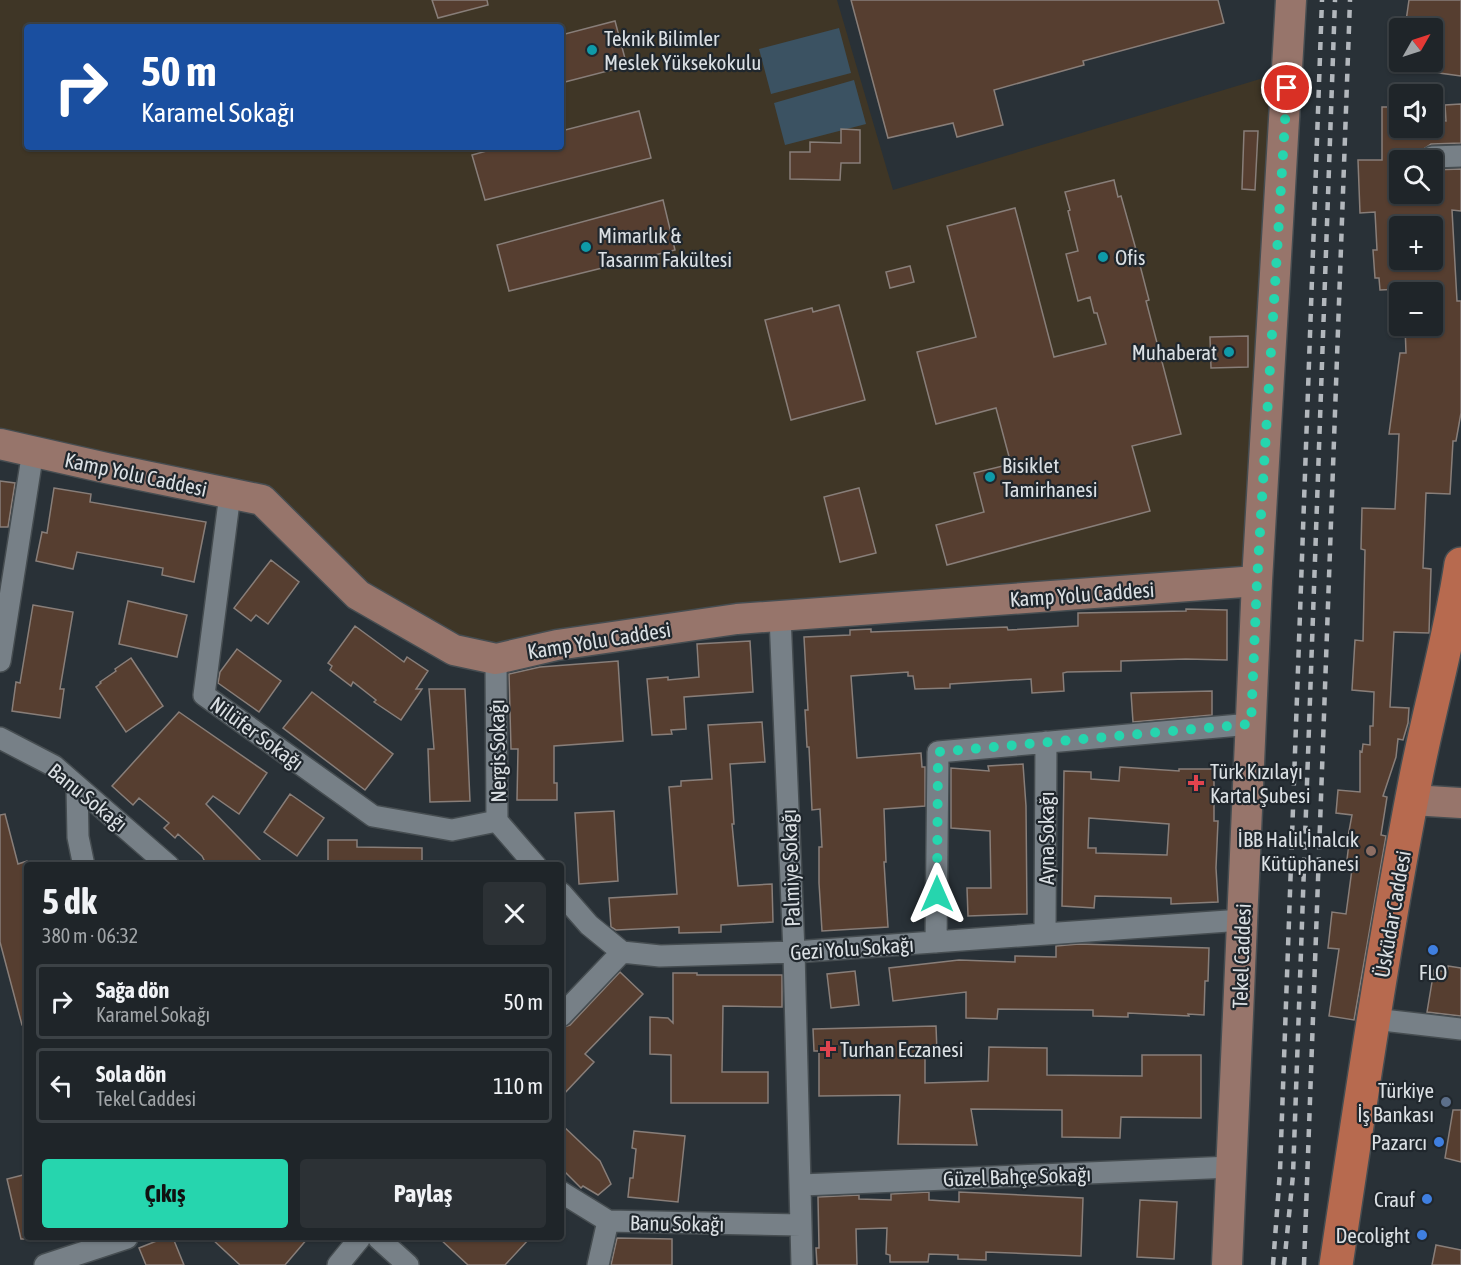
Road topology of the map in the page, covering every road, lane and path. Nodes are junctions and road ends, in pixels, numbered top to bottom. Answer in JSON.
{"nodes":[{"id":1,"x":1291,"y":0,"type":"edge"},
{"id":2,"x":1461,"y":156,"type":"edge"},
{"id":3,"x":1443,"y":157,"type":"edge"},
{"id":4,"x":0,"y":444,"type":"edge"},
{"id":5,"x":33,"y":451,"type":"junction"},
{"id":6,"x":230,"y":494,"type":"junction"},
{"id":7,"x":1460,"y":574,"type":"edge"},
{"id":8,"x":1257,"y":581,"type":"junction"},
{"id":9,"x":780,"y":616,"type":"junction"},
{"id":10,"x":1461,"y":656,"type":"edge"},
{"id":11,"x":496,"y":659,"type":"junction"},
{"id":12,"x":0,"y":661,"type":"edge"},
{"id":13,"x":1251,"y":724,"type":"junction"},
{"id":14,"x":0,"y":738,"type":"edge"},
{"id":15,"x":1046,"y":742,"type":"junction"},
{"id":16,"x":77,"y":786,"type":"junction"},
{"id":17,"x":1436,"y":801,"type":"edge"},
{"id":18,"x":497,"y":821,"type":"junction"},
{"id":19,"x":83,"y":862,"type":"edge"},
{"id":20,"x":164,"y":862,"type":"edge"},
{"id":21,"x":533,"y":862,"type":"edge"},
{"id":22,"x":564,"y":896,"type":"edge"},
{"id":23,"x":1242,"y":920,"type":"junction"},
{"id":24,"x":1045,"y":934,"type":"junction"},
{"id":25,"x":936,"y":942,"type":"junction"},
{"id":26,"x":622,"y":951,"type":"junction"},
{"id":27,"x":794,"y":952,"type":"junction"},
{"id":28,"x":564,"y":1013,"type":"edge"},
{"id":29,"x":1384,"y":1020,"type":"junction"},
{"id":30,"x":1461,"y":1029,"type":"edge"},
{"id":31,"x":1232,"y":1167,"type":"junction"},
{"id":32,"x":802,"y":1185,"type":"junction"},
{"id":33,"x":564,"y":1194,"type":"edge"},
{"id":34,"x":608,"y":1221,"type":"junction"},
{"id":35,"x":801,"y":1225,"type":"junction"},
{"id":36,"x":121,"y":1240,"type":"edge"},
{"id":37,"x":358,"y":1240,"type":"edge"},
{"id":38,"x":380,"y":1240,"type":"edge"},
{"id":39,"x":45,"y":1265,"type":"edge"},
{"id":40,"x":338,"y":1265,"type":"edge"},
{"id":41,"x":408,"y":1265,"type":"edge"},
{"id":42,"x":598,"y":1265,"type":"edge"},
{"id":43,"x":802,"y":1265,"type":"edge"},
{"id":44,"x":1227,"y":1265,"type":"edge"},
{"id":45,"x":1336,"y":1265,"type":"edge"},
{"id":46,"x":1356,"y":1265,"type":"edge"}],
"edges":[{"from":1,"to":8,"type":"street","name":"Tekel Caddesi"},
{"from":2,"to":3,"type":"street"},
{"from":4,"to":5,"type":"street","name":"Kamp Yolu Caddesi"},
{"from":5,"to":6,"type":"street","name":"Kamp Yolu Caddesi"},
{"from":5,"to":12,"type":"street"},
{"from":6,"to":11,"type":"street","name":"Kamp Yolu Caddesi"},
{"from":6,"to":18,"type":"street","name":"Nilüfer Sokağı"},
{"from":7,"to":17,"type":"main road","name":"Üsküdar Caddesi"},
{"from":8,"to":9,"type":"street","name":"Kamp Yolu Caddesi"},
{"from":8,"to":13,"type":"street","name":"Tekel Caddesi"},
{"from":9,"to":11,"type":"street","name":"Kamp Yolu Caddesi"},
{"from":9,"to":27,"type":"street","name":"Palmiye Sokağı"},
{"from":10,"to":17,"type":"main road","name":"Üsküdar Caddesi"},
{"from":11,"to":18,"type":"street","name":"Nergis Sokağı"},
{"from":13,"to":15,"type":"street"},
{"from":13,"to":23,"type":"street","name":"Tekel Caddesi"},
{"from":14,"to":16,"type":"street","name":"Banu Sokağı"},
{"from":15,"to":24,"type":"street","name":"Ayna Sokağı"},
{"from":15,"to":25,"type":"street"},
{"from":16,"to":19,"type":"street"},
{"from":16,"to":20,"type":"street","name":"Banu Sokağı"},
{"from":17,"to":29,"type":"main road","name":"Üsküdar Caddesi"},
{"from":18,"to":21,"type":"street","name":"Nergis Sokağı"},
{"from":22,"to":26,"type":"street"},
{"from":23,"to":24,"type":"street","name":"Gezi Yolu Sokağı"},
{"from":23,"to":31,"type":"street","name":"Tekel Caddesi"},
{"from":24,"to":25,"type":"street","name":"Gezi Yolu Sokağı"},
{"from":25,"to":27,"type":"street","name":"Gezi Yolu Sokağı"},
{"from":26,"to":27,"type":"street","name":"Gezi Yolu Sokağı"},
{"from":26,"to":28,"type":"street"},
{"from":27,"to":32,"type":"street","name":"Palmiye Sokağı"},
{"from":29,"to":30,"type":"street"},
{"from":29,"to":45,"type":"main road","name":"Üsküdar Caddesi"},
{"from":29,"to":46,"type":"main road","name":"Üsküdar Caddesi"},
{"from":31,"to":32,"type":"street","name":"Güzel Bahçe Sokağı"},
{"from":31,"to":44,"type":"street","name":"Tekel Caddesi"},
{"from":32,"to":35,"type":"street","name":"Palmiye Sokağı"},
{"from":33,"to":34,"type":"street","name":"Banu Sokağı"},
{"from":34,"to":35,"type":"street","name":"Banu Sokağı"},
{"from":34,"to":42,"type":"street"},
{"from":35,"to":43,"type":"street","name":"Palmiye Sokağı"},
{"from":36,"to":39,"type":"street"},
{"from":37,"to":40,"type":"street"},
{"from":38,"to":41,"type":"street"}]}
